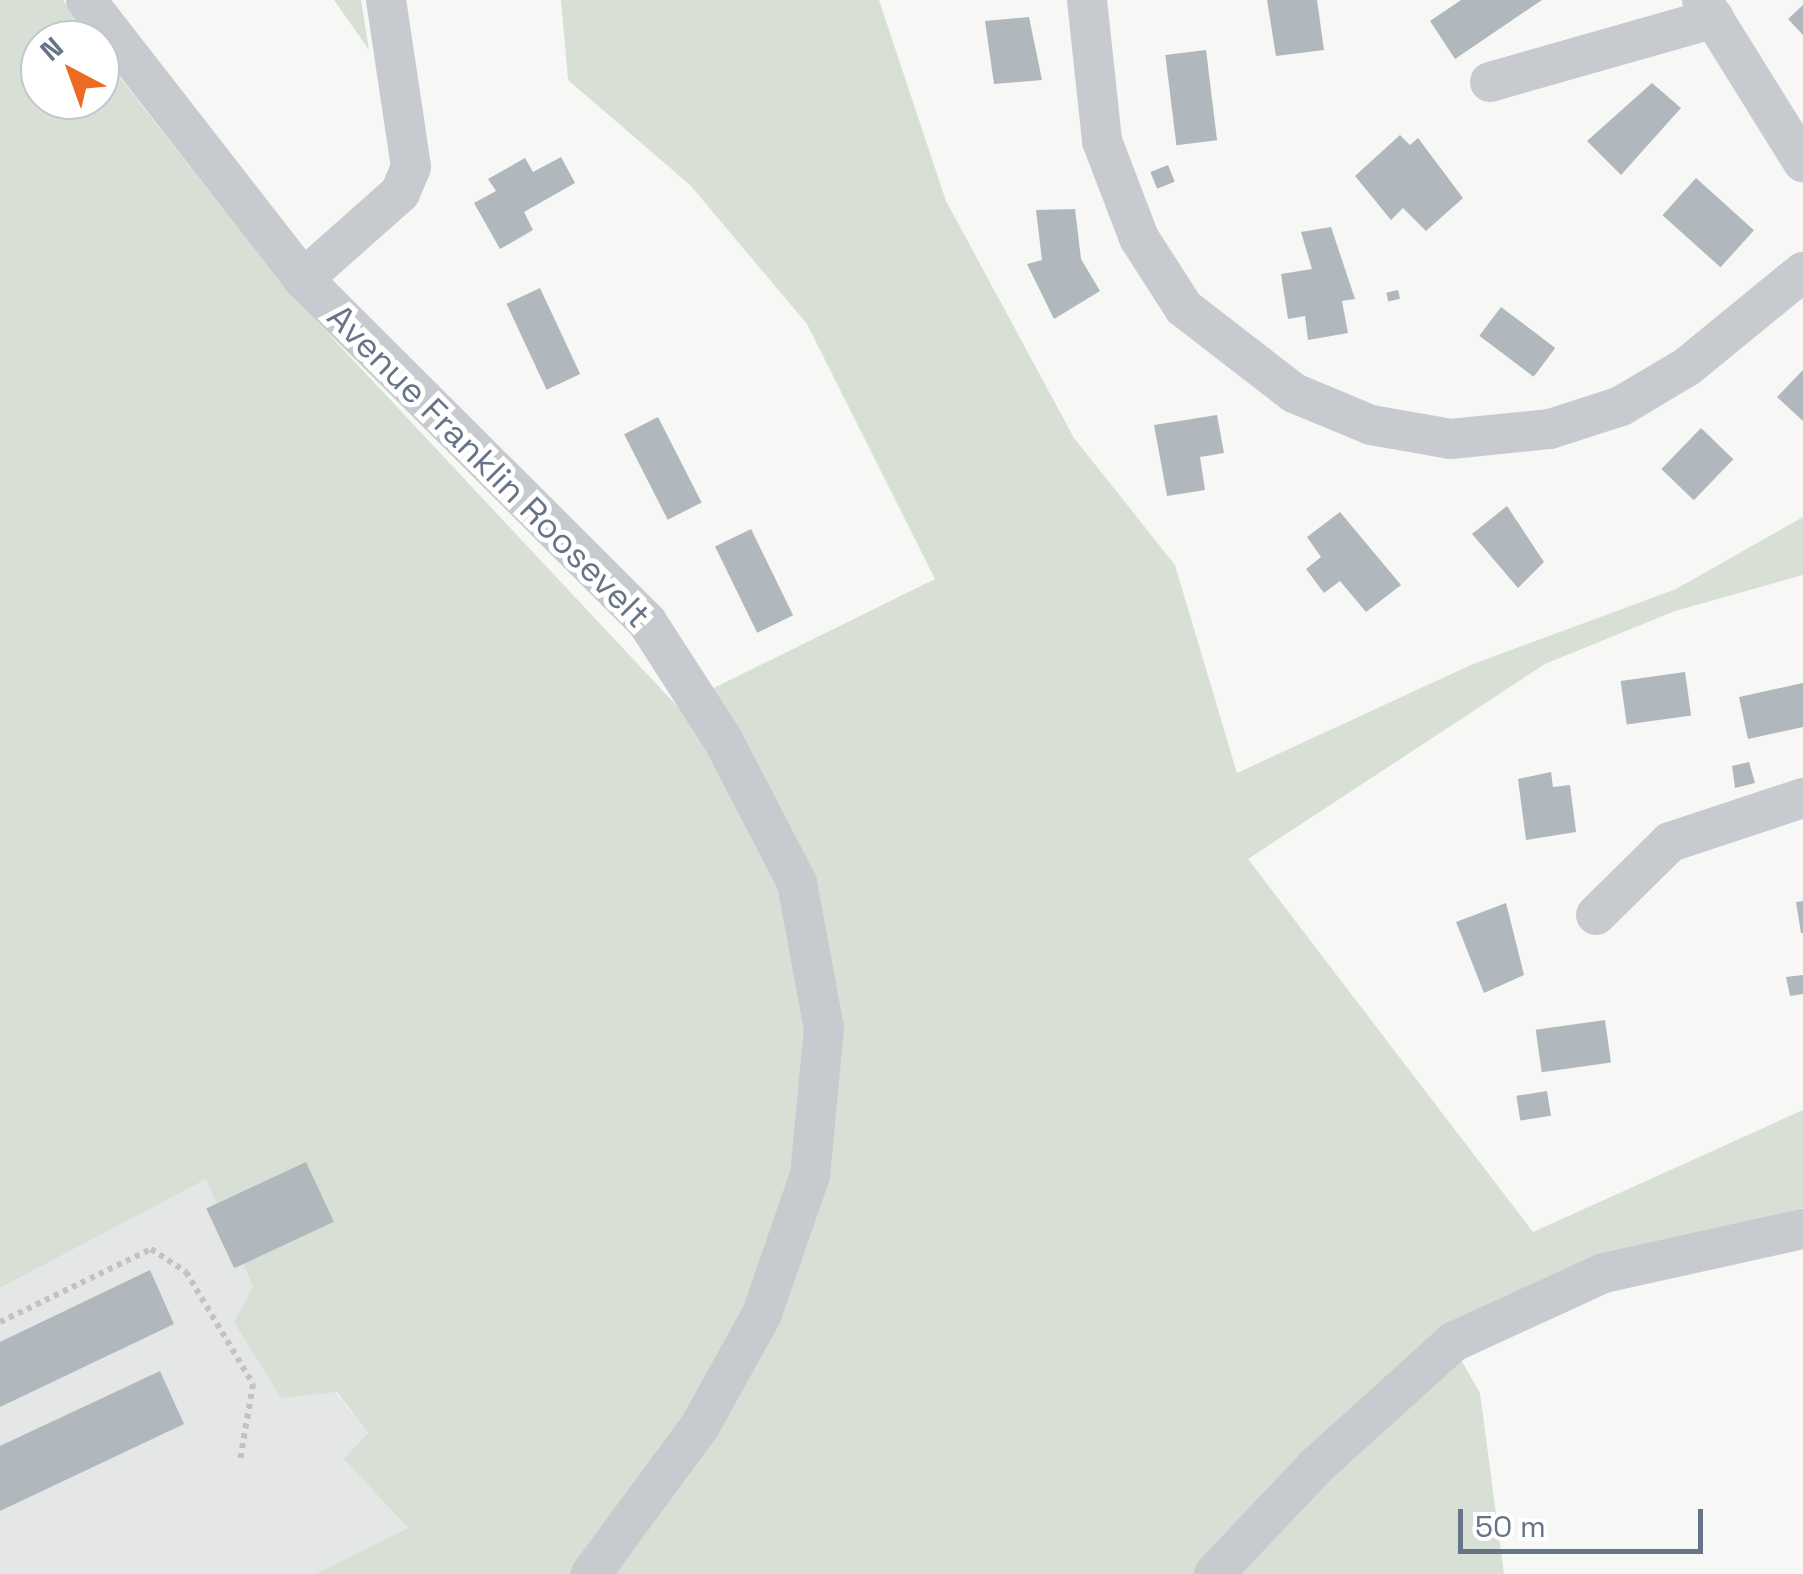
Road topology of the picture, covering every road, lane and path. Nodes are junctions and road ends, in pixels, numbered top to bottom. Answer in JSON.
{"nodes":[{"id":1,"x":86,"y":0,"type":"edge"},
{"id":2,"x":386,"y":0,"type":"edge"},
{"id":3,"x":1087,"y":0,"type":"edge"},
{"id":4,"x":1708,"y":9,"type":"edge"},
{"id":5,"x":1490,"y":82,"type":"dead end"},
{"id":6,"x":1803,"y":162,"type":"edge"},
{"id":7,"x":1803,"y":272,"type":"edge"},
{"id":8,"x":303,"y":278,"type":"junction"},
{"id":9,"x":1803,"y":798,"type":"edge"},
{"id":10,"x":1596,"y":915,"type":"dead end"},
{"id":11,"x":1803,"y":1229,"type":"edge"},
{"id":12,"x":0,"y":1322,"type":"edge"},
{"id":13,"x":240,"y":1461,"type":"dead end"},
{"id":14,"x":591,"y":1574,"type":"edge"},
{"id":15,"x":1214,"y":1574,"type":"edge"}],
"edges":[{"from":1,"to":8,"type":"street","name":"Avenue Franklin Roosevelt"},
{"from":2,"to":8,"type":"street"},
{"from":3,"to":7,"type":"street"},
{"from":4,"to":5,"type":"street"},
{"from":4,"to":6,"type":"street"},
{"from":8,"to":14,"type":"street","name":"Avenue Franklin Roosevelt"},
{"from":9,"to":10,"type":"street"},
{"from":11,"to":15,"type":"street"},
{"from":12,"to":13,"type":"path"}]}
